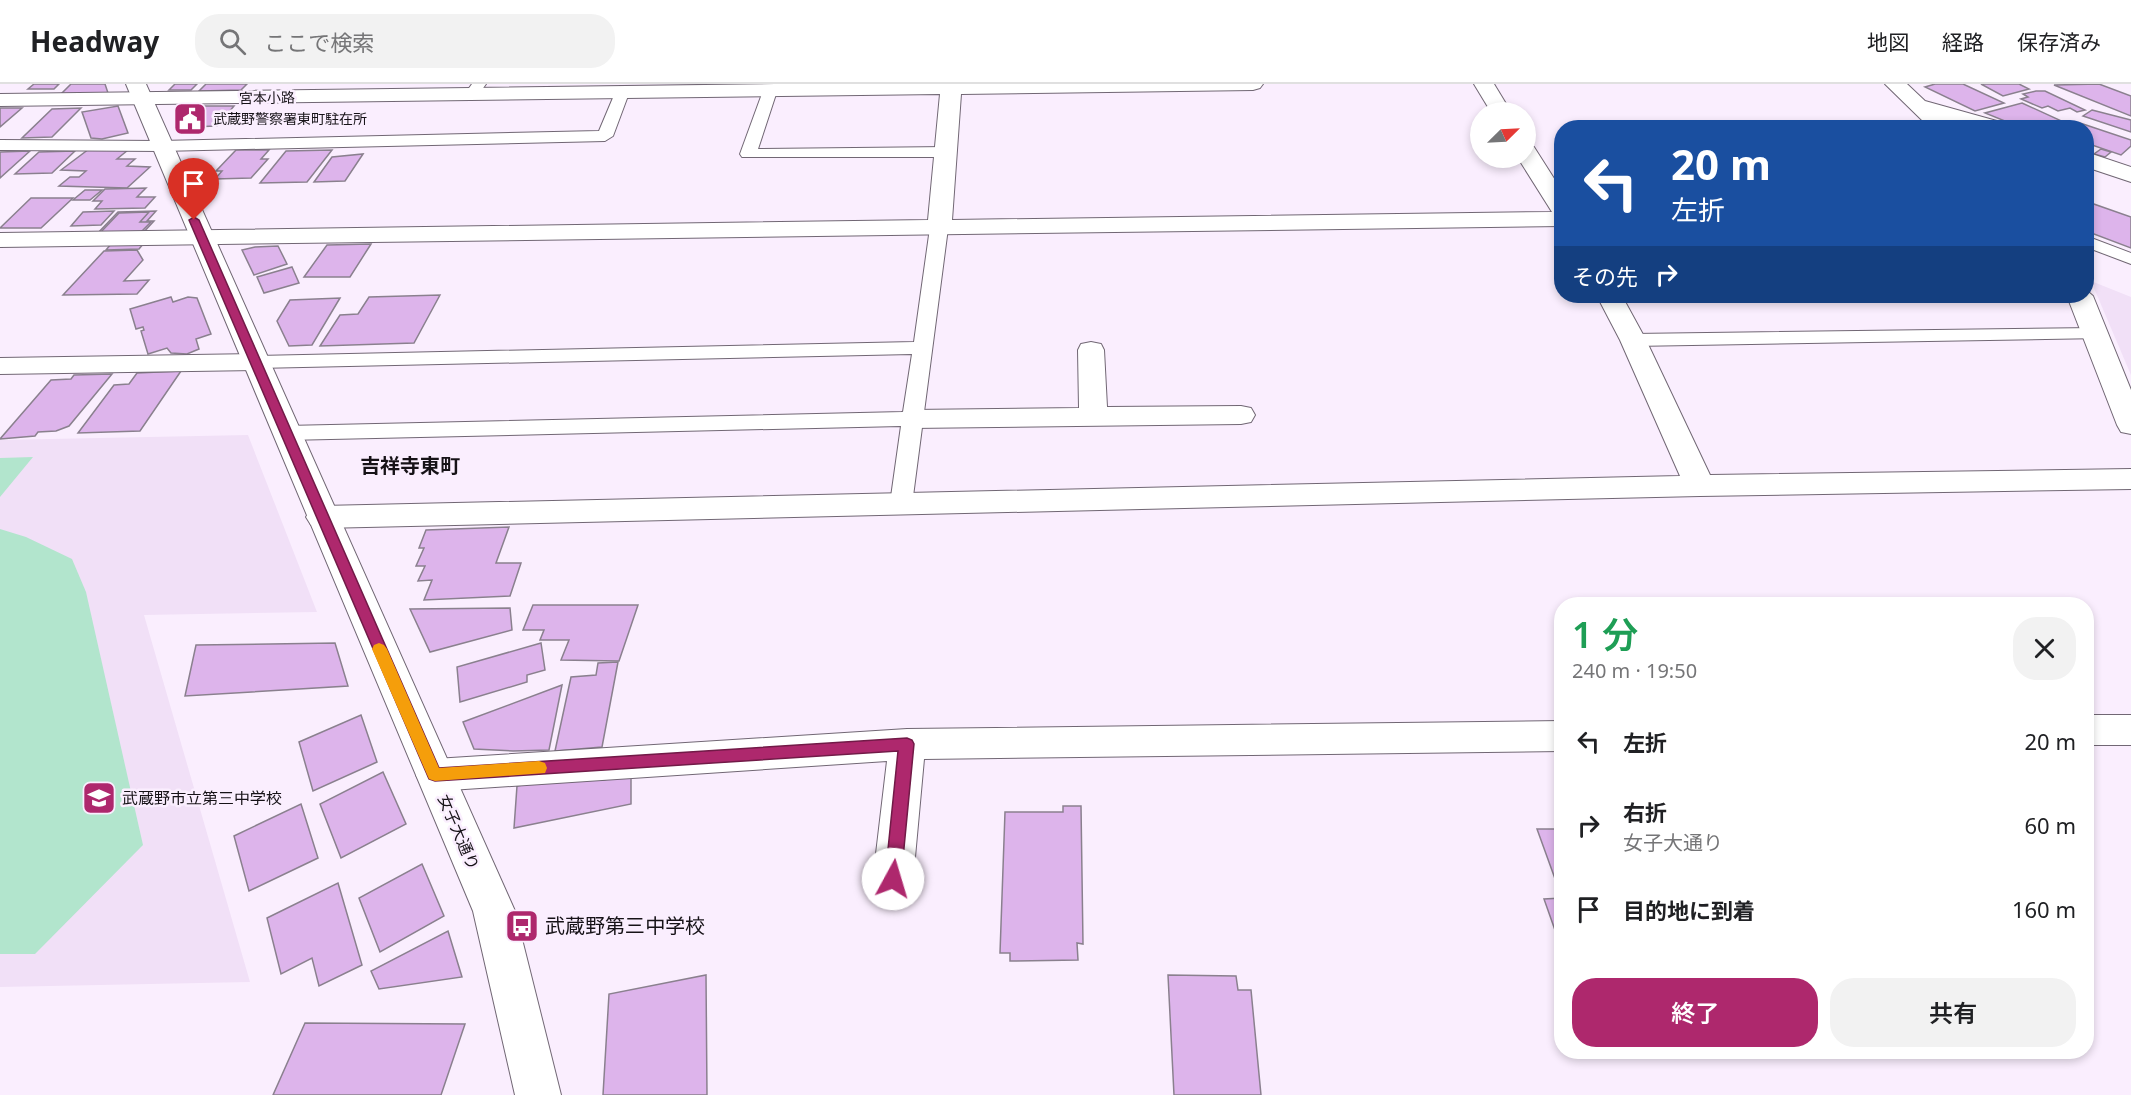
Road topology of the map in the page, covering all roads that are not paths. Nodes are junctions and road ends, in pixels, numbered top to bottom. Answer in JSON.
{"nodes":[{"id":1,"x":1253,"y":84,"type":"edge"},
{"id":2,"x":1484,"y":84,"type":"edge"},
{"id":3,"x":1895,"y":84,"type":"edge"},
{"id":4,"x":950,"y":86,"type":"edge"},
{"id":5,"x":475,"y":89,"type":"edge"},
{"id":6,"x":770,"y":91,"type":"junction"},
{"id":7,"x":139,"y":92,"type":"edge"},
{"id":8,"x":622,"y":93,"type":"junction"},
{"id":9,"x":0,"y":100,"type":"edge"},
{"id":10,"x":1495,"y":102,"type":"edge"},
{"id":11,"x":1919,"y":106,"type":"junction"},
{"id":12,"x":1933,"y":120,"type":"edge"},
{"id":13,"x":1968,"y":120,"type":"edge"},
{"id":14,"x":0,"y":145,"type":"edge"},
{"id":15,"x":161,"y":146,"type":"junction"},
{"id":16,"x":947,"y":152,"type":"junction"},
{"id":17,"x":2094,"y":162,"type":"edge"},
{"id":18,"x":1536,"y":168,"type":"edge"},
{"id":19,"x":2131,"y":175,"type":"edge"},
{"id":20,"x":1554,"y":197,"type":"edge"},
{"id":21,"x":1554,"y":219,"type":"edge"},
{"id":22,"x":939,"y":228,"type":"junction"},
{"id":23,"x":202,"y":238,"type":"junction"},
{"id":24,"x":0,"y":240,"type":"edge"},
{"id":25,"x":2094,"y":245,"type":"edge"},
{"id":26,"x":2131,"y":259,"type":"edge"},
{"id":27,"x":1613,"y":303,"type":"edge"},
{"id":28,"x":2083,"y":303,"type":"edge"},
{"id":29,"x":2095,"y":334,"type":"junction"},
{"id":30,"x":1633,"y":340,"type":"junction"},
{"id":31,"x":923,"y":348,"type":"junction"},
{"id":32,"x":1091,"y":350,"type":"dead end"},
{"id":33,"x":257,"y":362,"type":"junction"},
{"id":34,"x":0,"y":366,"type":"edge"},
{"id":35,"x":1241,"y":415,"type":"dead end"},
{"id":36,"x":1093,"y":417,"type":"junction"},
{"id":37,"x":912,"y":419,"type":"junction"},
{"id":38,"x":2131,"y":425,"type":"edge"},
{"id":39,"x":286,"y":433,"type":"junction"},
{"id":40,"x":2131,"y":479,"type":"edge"},
{"id":41,"x":1700,"y":486,"type":"junction"},
{"id":42,"x":900,"y":504,"type":"junction"},
{"id":43,"x":322,"y":517,"type":"junction"},
{"id":44,"x":2094,"y":730,"type":"edge"},
{"id":45,"x":2131,"y":730,"type":"edge"},
{"id":46,"x":1554,"y":736,"type":"edge"},
{"id":47,"x":907,"y":744,"type":"junction"},
{"id":48,"x":435,"y":775,"type":"junction"},
{"id":49,"x":893,"y":879,"type":"dead end"},
{"id":50,"x":538,"y":1095,"type":"edge"}],
"edges":[{"from":1,"to":4,"type":"street","name":"宮本小路"},
{"from":2,"to":10,"type":"street"},
{"from":3,"to":11,"type":"street"},
{"from":4,"to":6,"type":"street","name":"宮本小路"},
{"from":4,"to":16,"type":"street"},
{"from":5,"to":7,"type":"street","name":"宮本小路"},
{"from":5,"to":8,"type":"street","name":"宮本小路"},
{"from":6,"to":8,"type":"street","name":"宮本小路"},
{"from":6,"to":16,"type":"lane"},
{"from":7,"to":9,"type":"street","name":"宮本小路"},
{"from":7,"to":15,"type":"street","name":"女子大通り"},
{"from":8,"to":15,"type":"lane"},
{"from":11,"to":12,"type":"street"},
{"from":11,"to":13,"type":"street"},
{"from":14,"to":15,"type":"lane"},
{"from":15,"to":23,"type":"street","name":"女子大通り"},
{"from":16,"to":22,"type":"street"},
{"from":17,"to":19,"type":"street"},
{"from":18,"to":20,"type":"street"},
{"from":21,"to":22,"type":"street"},
{"from":22,"to":23,"type":"street"},
{"from":22,"to":31,"type":"lane"},
{"from":23,"to":24,"type":"street"},
{"from":23,"to":33,"type":"street","name":"女子大通り"},
{"from":25,"to":26,"type":"lane"},
{"from":27,"to":30,"type":"street"},
{"from":28,"to":29,"type":"street"},
{"from":29,"to":30,"type":"lane"},
{"from":29,"to":38,"type":"street"},
{"from":30,"to":41,"type":"street"},
{"from":31,"to":33,"type":"lane"},
{"from":31,"to":37,"type":"lane"},
{"from":32,"to":36,"type":"street"},
{"from":33,"to":34,"type":"street"},
{"from":33,"to":39,"type":"street","name":"女子大通り"},
{"from":35,"to":36,"type":"street"},
{"from":36,"to":37,"type":"street"},
{"from":37,"to":39,"type":"lane"},
{"from":37,"to":42,"type":"lane"},
{"from":39,"to":43,"type":"street","name":"女子大通り"},
{"from":40,"to":41,"type":"street"},
{"from":41,"to":42,"type":"street"},
{"from":42,"to":43,"type":"street"},
{"from":43,"to":48,"type":"street","name":"女子大通り"},
{"from":44,"to":45,"type":"street"},
{"from":46,"to":47,"type":"street"},
{"from":47,"to":48,"type":"street"},
{"from":47,"to":49,"type":"street"},
{"from":48,"to":50,"type":"street","name":"女子大通り"}]}
